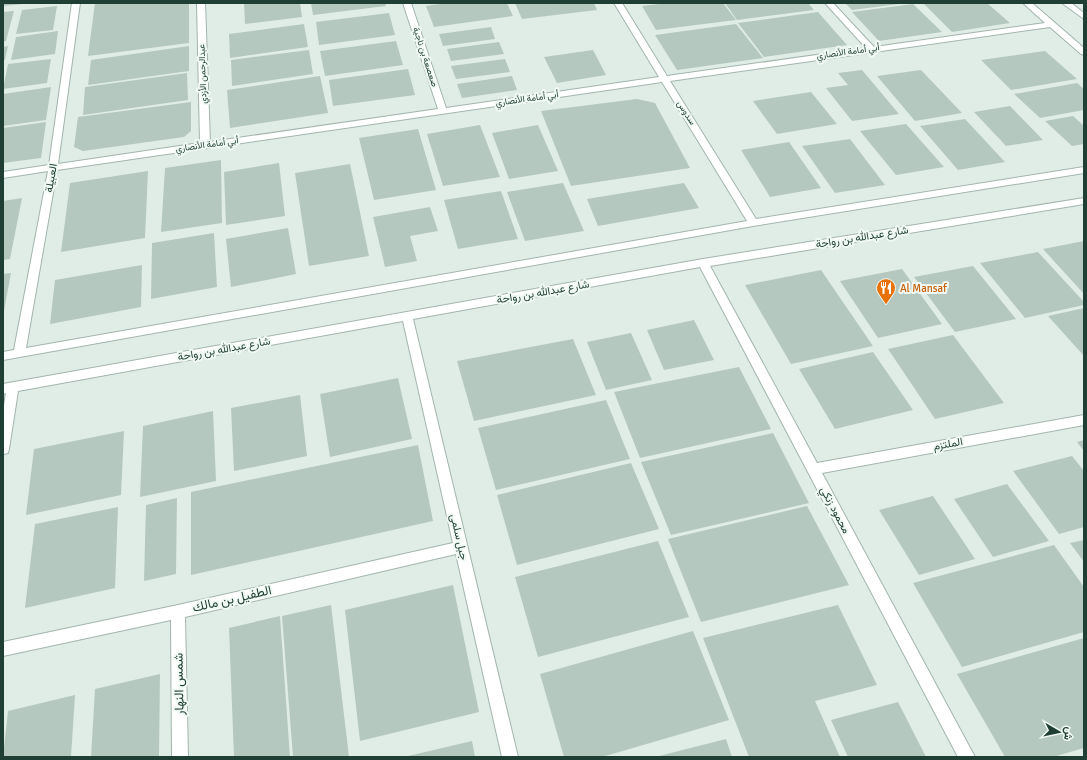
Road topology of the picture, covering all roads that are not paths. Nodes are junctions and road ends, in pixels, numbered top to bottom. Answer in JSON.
{"nodes":[{"id":1,"x":76,"y":3,"type":"edge"},
{"id":2,"x":201,"y":3,"type":"edge"},
{"id":3,"x":407,"y":3,"type":"edge"},
{"id":4,"x":618,"y":3,"type":"edge"},
{"id":5,"x":829,"y":3,"type":"edge"},
{"id":6,"x":1027,"y":3,"type":"edge"},
{"id":7,"x":1066,"y":3,"type":"edge"},
{"id":8,"x":1084,"y":17,"type":"edge"},
{"id":9,"x":1052,"y":24,"type":"junction"},
{"id":10,"x":872,"y":49,"type":"junction"},
{"id":11,"x":1084,"y":52,"type":"edge"},
{"id":12,"x":665,"y":79,"type":"junction"},
{"id":13,"x":443,"y":111,"type":"junction"},
{"id":14,"x":205,"y":144,"type":"junction"},
{"id":15,"x":53,"y":168,"type":"junction"},
{"id":16,"x":1084,"y":170,"type":"edge"},
{"id":17,"x":3,"y":175,"type":"edge"},
{"id":18,"x":1084,"y":201,"type":"edge"},
{"id":19,"x":754,"y":223,"type":"junction"},
{"id":20,"x":703,"y":263,"type":"junction"},
{"id":21,"x":407,"y":316,"type":"junction"},
{"id":22,"x":19,"y":353,"type":"junction"},
{"id":23,"x":3,"y":356,"type":"edge"},
{"id":24,"x":8,"y":388,"type":"edge"},
{"id":25,"x":1084,"y":420,"type":"edge"},
{"id":26,"x":3,"y":449,"type":"edge"},
{"id":27,"x":813,"y":469,"type":"junction"},
{"id":28,"x":461,"y":547,"type":"junction"},
{"id":29,"x":178,"y":612,"type":"junction"},
{"id":30,"x":3,"y":648,"type":"edge"},
{"id":31,"x":180,"y":757,"type":"edge"},
{"id":32,"x":510,"y":757,"type":"edge"},
{"id":33,"x":966,"y":757,"type":"edge"}],
"edges":[{"from":1,"to":15,"type":"street","name":"العبيلة"},
{"from":2,"to":14,"type":"street","name":"عبدالرحمن الأزدي"},
{"from":3,"to":13,"type":"street","name":"صعصعة بن ناجية"},
{"from":4,"to":12,"type":"street","name":"سدوس"},
{"from":5,"to":10,"type":"street"},
{"from":6,"to":9,"type":"street"},
{"from":7,"to":8,"type":"street"},
{"from":9,"to":10,"type":"street","name":"أبي أمامة الأنصاري"},
{"from":9,"to":11,"type":"street"},
{"from":10,"to":12,"type":"street","name":"أبي أمامة الأنصاري"},
{"from":12,"to":13,"type":"street","name":"أبي أمامة الأنصاري"},
{"from":12,"to":19,"type":"street","name":"سدوس"},
{"from":13,"to":14,"type":"street","name":"أبي أمامة الأنصاري"},
{"from":14,"to":15,"type":"street","name":"أبي أمامة الأنصاري"},
{"from":15,"to":17,"type":"street","name":"أبي أمامة الأنصاري"},
{"from":15,"to":22,"type":"street","name":"العبيلة"},
{"from":16,"to":19,"type":"street"},
{"from":18,"to":20,"type":"street","name":"شارع عبدالله بن رواحة"},
{"from":19,"to":22,"type":"street"},
{"from":20,"to":21,"type":"street","name":"شارع عبدالله بن رواحة"},
{"from":20,"to":27,"type":"street","name":"محمود زنكي"},
{"from":21,"to":24,"type":"street","name":"شارع عبدالله بن رواحة"},
{"from":21,"to":28,"type":"street","name":"جبل سلمى"},
{"from":22,"to":23,"type":"street"},
{"from":24,"to":26,"type":"street"},
{"from":25,"to":27,"type":"street","name":"الملتزم"},
{"from":27,"to":33,"type":"street","name":"محمود زنكي"},
{"from":28,"to":29,"type":"street","name":"الطفيل بن مالك"},
{"from":28,"to":32,"type":"street","name":"جبل سلمى"},
{"from":29,"to":30,"type":"street","name":"الطفيل بن مالك"},
{"from":29,"to":31,"type":"street","name":"شمس النهار"}]}
